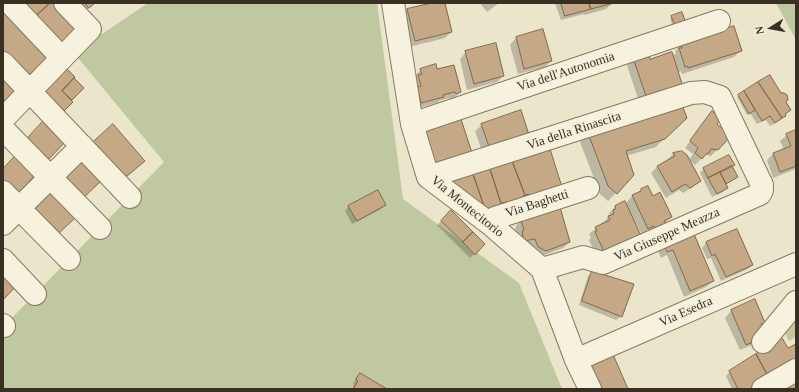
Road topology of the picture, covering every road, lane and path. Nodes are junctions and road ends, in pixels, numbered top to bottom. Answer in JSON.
{"nodes":[{"id":1,"x":10,"y":3,"type":"edge"},
{"id":2,"x":65,"y":3,"type":"edge"},
{"id":3,"x":393,"y":3,"type":"edge"},
{"id":4,"x":719,"y":21,"type":"dead end"},
{"id":5,"x":62,"y":58,"type":"junction"},
{"id":6,"x":3,"y":63,"type":"edge"},
{"id":7,"x":30,"y":91,"type":"junction"},
{"id":8,"x":3,"y":119,"type":"edge"},
{"id":9,"x":412,"y":124,"type":"junction"},
{"id":10,"x":3,"y":129,"type":"edge"},
{"id":11,"x":82,"y":146,"type":"junction"},
{"id":12,"x":50,"y":177,"type":"junction"},
{"id":13,"x":428,"y":178,"type":"junction"},
{"id":14,"x":762,"y":186,"type":"joint"},
{"id":15,"x":588,"y":188,"type":"dead end"},
{"id":16,"x":3,"y":192,"type":"edge"},
{"id":17,"x":130,"y":197,"type":"dead end"},
{"id":18,"x":19,"y":208,"type":"junction"},
{"id":19,"x":3,"y":224,"type":"edge"},
{"id":20,"x":490,"y":224,"type":"junction"},
{"id":21,"x":100,"y":228,"type":"dead end"},
{"id":22,"x":69,"y":259,"type":"dead end"},
{"id":23,"x":3,"y":260,"type":"edge"},
{"id":24,"x":796,"y":264,"type":"edge"},
{"id":25,"x":542,"y":269,"type":"junction"},
{"id":26,"x":35,"y":294,"type":"dead end"},
{"id":27,"x":796,"y":302,"type":"edge"},
{"id":28,"x":763,"y":342,"type":"dead end"},
{"id":29,"x":576,"y":360,"type":"junction"},
{"id":30,"x":796,"y":370,"type":"edge"},
{"id":31,"x":590,"y":389,"type":"edge"},
{"id":32,"x":764,"y":389,"type":"edge"}],
"edges":[{"from":1,"to":5,"type":"street"},
{"from":2,"to":5,"type":"street"},
{"from":3,"to":9,"type":"street","name":"Via Montecitorio"},
{"from":4,"to":9,"type":"street","name":"Via dell'Autonomia"},
{"from":5,"to":7,"type":"street"},
{"from":6,"to":7,"type":"street"},
{"from":7,"to":8,"type":"street"},
{"from":7,"to":11,"type":"street"},
{"from":9,"to":13,"type":"street","name":"Via Montecitorio"},
{"from":10,"to":12,"type":"street"},
{"from":11,"to":12,"type":"street"},
{"from":11,"to":17,"type":"street"},
{"from":12,"to":18,"type":"street"},
{"from":12,"to":21,"type":"street"},
{"from":13,"to":14,"type":"street","name":"Via della Rinascita"},
{"from":13,"to":20,"type":"street","name":"Via Montecitorio"},
{"from":14,"to":25,"type":"street","name":"Via Giuseppe Meazza"},
{"from":15,"to":20,"type":"street","name":"Via Baghetti"},
{"from":16,"to":18,"type":"street"},
{"from":18,"to":19,"type":"street"},
{"from":18,"to":22,"type":"street"},
{"from":20,"to":25,"type":"street","name":"Via Montecitorio"},
{"from":23,"to":26,"type":"street"},
{"from":24,"to":29,"type":"street","name":"Via Esedra"},
{"from":25,"to":29,"type":"street","name":"Via Montecitorio"},
{"from":27,"to":28,"type":"street"},
{"from":29,"to":31,"type":"street","name":"Via Montecitorio"},
{"from":30,"to":32,"type":"street"}]}
